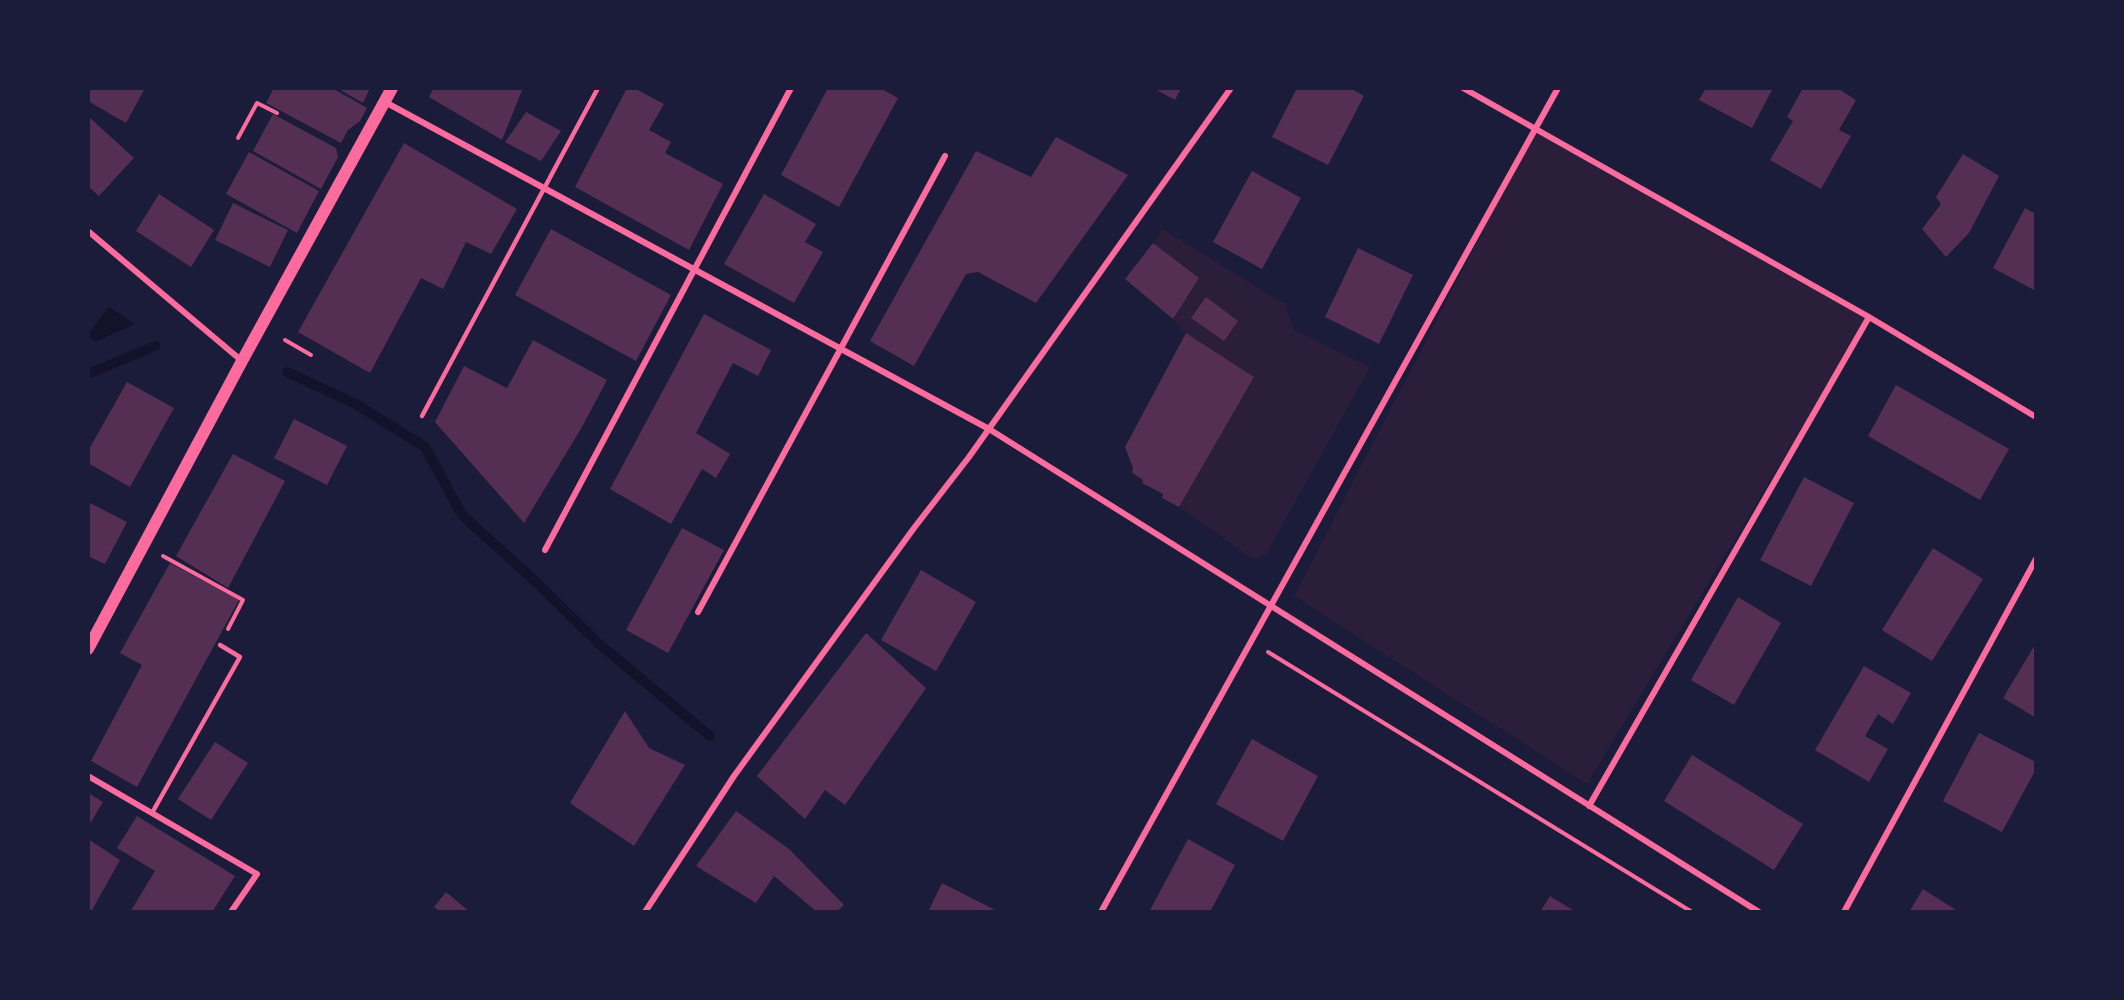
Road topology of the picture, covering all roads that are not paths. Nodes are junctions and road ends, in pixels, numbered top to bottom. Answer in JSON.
{"nodes":[{"id":1,"x":392,"y":88,"type":"edge"},
{"id":2,"x":598,"y":88,"type":"edge"},
{"id":3,"x":791,"y":88,"type":"edge"},
{"id":4,"x":1231,"y":88,"type":"edge"},
{"id":5,"x":1463,"y":88,"type":"edge"},
{"id":6,"x":1558,"y":88,"type":"edge"},
{"id":7,"x":385,"y":102,"type":"junction"},
{"id":8,"x":1535,"y":130,"type":"junction"},
{"id":9,"x":945,"y":156,"type":"dead end"},
{"id":10,"x":545,"y":187,"type":"junction"},
{"id":11,"x":88,"y":231,"type":"edge"},
{"id":12,"x":695,"y":269,"type":"junction"},
{"id":13,"x":1869,"y":317,"type":"junction"},
{"id":14,"x":839,"y":348,"type":"junction"},
{"id":15,"x":242,"y":361,"type":"junction"},
{"id":16,"x":422,"y":416,"type":"dead end"},
{"id":17,"x":2036,"y":417,"type":"edge"},
{"id":18,"x":989,"y":429,"type":"junction"},
{"id":19,"x":545,"y":550,"type":"dead end"},
{"id":20,"x":2036,"y":559,"type":"edge"},
{"id":21,"x":1269,"y":606,"type":"junction"},
{"id":22,"x":698,"y":612,"type":"dead end"},
{"id":23,"x":220,"y":645,"type":"road end"},
{"id":24,"x":88,"y":648,"type":"edge"},
{"id":25,"x":88,"y":776,"type":"edge"},
{"id":26,"x":1589,"y":806,"type":"junction"},
{"id":27,"x":152,"y":813,"type":"junction"},
{"id":28,"x":231,"y":912,"type":"edge"},
{"id":29,"x":645,"y":912,"type":"edge"},
{"id":30,"x":1101,"y":912,"type":"edge"},
{"id":31,"x":1759,"y":912,"type":"edge"},
{"id":32,"x":1844,"y":912,"type":"edge"}],
"edges":[{"from":1,"to":7,"type":"main road"},
{"from":2,"to":10,"type":"lane"},
{"from":3,"to":12,"type":"street"},
{"from":4,"to":18,"type":"street"},
{"from":5,"to":8,"type":"street"},
{"from":6,"to":8,"type":"street"},
{"from":7,"to":10,"type":"street"},
{"from":7,"to":15,"type":"main road"},
{"from":8,"to":13,"type":"street"},
{"from":8,"to":21,"type":"street"},
{"from":9,"to":14,"type":"street"},
{"from":10,"to":12,"type":"street"},
{"from":10,"to":16,"type":"lane"},
{"from":11,"to":15,"type":"street"},
{"from":12,"to":14,"type":"street"},
{"from":12,"to":19,"type":"street"},
{"from":13,"to":17,"type":"street"},
{"from":13,"to":26,"type":"street"},
{"from":14,"to":18,"type":"street"},
{"from":14,"to":22,"type":"street"},
{"from":15,"to":24,"type":"main road"},
{"from":18,"to":21,"type":"street"},
{"from":18,"to":29,"type":"street"},
{"from":20,"to":32,"type":"street"},
{"from":21,"to":26,"type":"street"},
{"from":21,"to":30,"type":"street"},
{"from":23,"to":27,"type":"lane"},
{"from":25,"to":27,"type":"street"},
{"from":26,"to":31,"type":"street"},
{"from":27,"to":28,"type":"street"}]}
